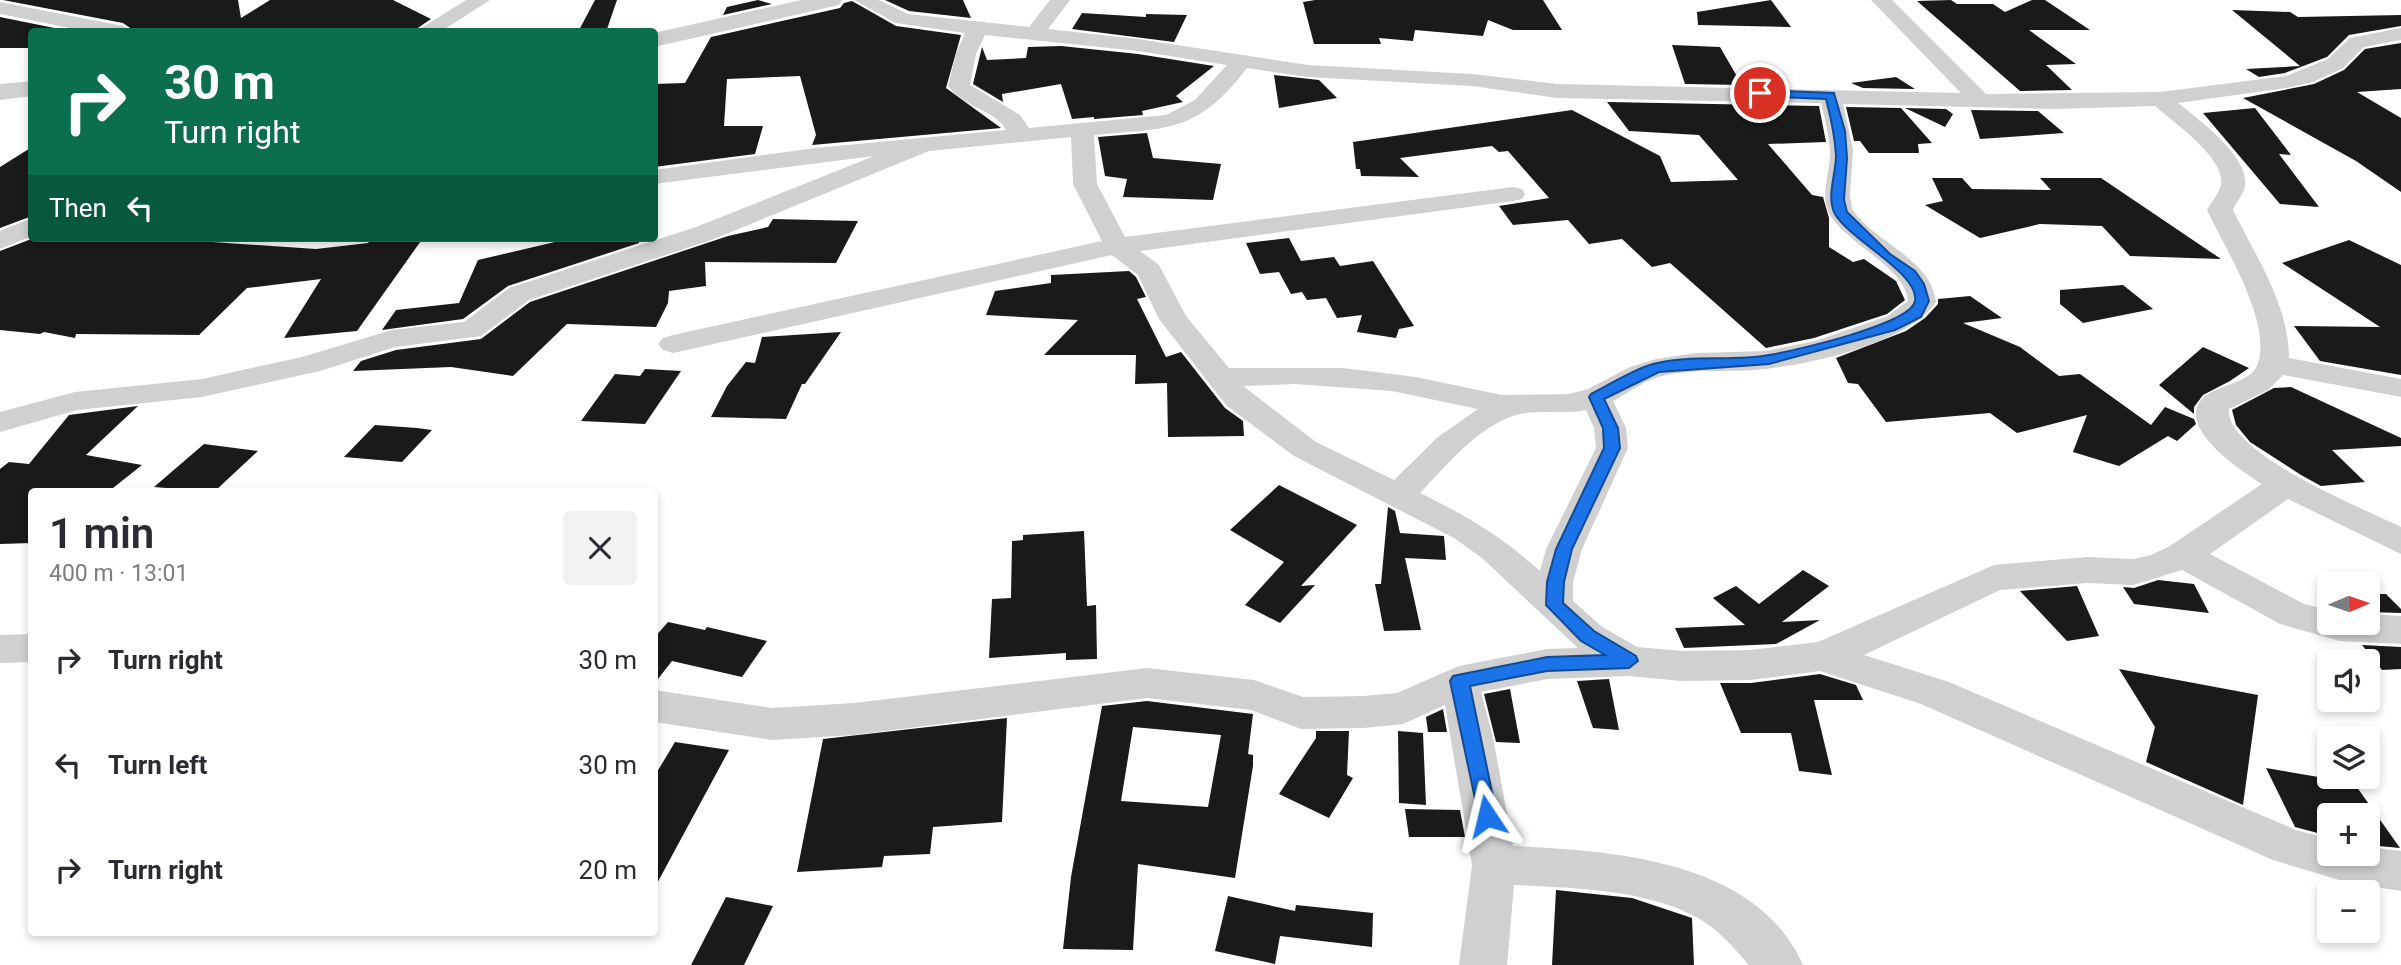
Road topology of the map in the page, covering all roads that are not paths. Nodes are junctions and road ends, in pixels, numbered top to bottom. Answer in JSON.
{"nodes":[{"id":1,"x":480,"y":0,"type":"edge"},
{"id":2,"x":831,"y":0,"type":"edge"},
{"id":3,"x":864,"y":0,"type":"edge"},
{"id":4,"x":1060,"y":0,"type":"edge"},
{"id":5,"x":1881,"y":0,"type":"edge"},
{"id":6,"x":0,"y":8,"type":"edge"},
{"id":7,"x":102,"y":28,"type":"edge"},
{"id":8,"x":432,"y":28,"type":"edge"},
{"id":9,"x":977,"y":29,"type":"junction"},
{"id":10,"x":2401,"y":34,"type":"edge"},
{"id":11,"x":1033,"y":35,"type":"junction"},
{"id":12,"x":658,"y":39,"type":"edge"},
{"id":13,"x":1242,"y":60,"type":"junction"},
{"id":14,"x":28,"y":88,"type":"edge"},
{"id":15,"x":0,"y":92,"type":"edge"},
{"id":16,"x":1830,"y":96,"type":"junction"},
{"id":17,"x":1979,"y":99,"type":"junction"},
{"id":18,"x":2160,"y":99,"type":"junction"},
{"id":19,"x":1082,"y":130,"type":"junction"},
{"id":20,"x":1019,"y":135,"type":"junction"},
{"id":21,"x":921,"y":145,"type":"junction"},
{"id":22,"x":658,"y":176,"type":"edge"},
{"id":23,"x":1513,"y":194,"type":"dead end"},
{"id":24,"x":28,"y":228,"type":"edge"},
{"id":25,"x":0,"y":242,"type":"edge"},
{"id":26,"x":1117,"y":246,"type":"junction"},
{"id":27,"x":673,"y":344,"type":"dead end"},
{"id":28,"x":2272,"y":365,"type":"junction"},
{"id":29,"x":1221,"y":378,"type":"junction"},
{"id":30,"x":2401,"y":388,"type":"edge"},
{"id":31,"x":1596,"y":397,"type":"junction"},
{"id":32,"x":1513,"y":405,"type":"junction"},
{"id":33,"x":42,"y":410,"type":"junction"},
{"id":34,"x":0,"y":422,"type":"edge"},
{"id":35,"x":0,"y":440,"type":"edge"},
{"id":36,"x":2286,"y":484,"type":"junction"},
{"id":37,"x":1397,"y":496,"type":"junction"},
{"id":38,"x":2401,"y":542,"type":"edge"},
{"id":39,"x":2183,"y":555,"type":"junction"},
{"id":40,"x":1555,"y":605,"type":"junction"},
{"id":41,"x":2401,"y":630,"type":"edge"},
{"id":42,"x":28,"y":648,"type":"edge"},
{"id":43,"x":0,"y":649,"type":"edge"},
{"id":44,"x":1820,"y":656,"type":"junction"},
{"id":45,"x":1629,"y":661,"type":"junction"},
{"id":46,"x":1459,"y":681,"type":"junction"},
{"id":47,"x":658,"y":707,"type":"edge"},
{"id":48,"x":1494,"y":865,"type":"junction"},
{"id":49,"x":2401,"y":871,"type":"edge"},
{"id":50,"x":1483,"y":965,"type":"edge"},
{"id":51,"x":1779,"y":965,"type":"edge"}],
"edges":[{"from":1,"to":8,"type":"street"},
{"from":2,"to":12,"type":"street"},
{"from":3,"to":9,"type":"street"},
{"from":4,"to":11,"type":"street"},
{"from":5,"to":17,"type":"street"},
{"from":6,"to":7,"type":"street"},
{"from":9,"to":11,"type":"street"},
{"from":9,"to":20,"type":"street"},
{"from":10,"to":18,"type":"street"},
{"from":11,"to":13,"type":"street"},
{"from":13,"to":16,"type":"street"},
{"from":13,"to":19,"type":"street"},
{"from":14,"to":15,"type":"street"},
{"from":16,"to":17,"type":"street"},
{"from":16,"to":31,"type":"street"},
{"from":17,"to":18,"type":"street"},
{"from":18,"to":28,"type":"street"},
{"from":19,"to":20,"type":"street"},
{"from":19,"to":26,"type":"street"},
{"from":20,"to":21,"type":"street"},
{"from":21,"to":22,"type":"street"},
{"from":21,"to":33,"type":"street"},
{"from":23,"to":26,"type":"street"},
{"from":24,"to":25,"type":"street"},
{"from":26,"to":27,"type":"street"},
{"from":26,"to":29,"type":"street"},
{"from":28,"to":30,"type":"street"},
{"from":28,"to":36,"type":"street"},
{"from":29,"to":32,"type":"street"},
{"from":29,"to":37,"type":"street"},
{"from":31,"to":32,"type":"street"},
{"from":31,"to":40,"type":"street"},
{"from":32,"to":37,"type":"street"},
{"from":33,"to":34,"type":"street"},
{"from":33,"to":35,"type":"street"},
{"from":36,"to":38,"type":"street"},
{"from":36,"to":39,"type":"street"},
{"from":37,"to":40,"type":"street"},
{"from":39,"to":41,"type":"street"},
{"from":39,"to":44,"type":"street"},
{"from":40,"to":45,"type":"street"},
{"from":42,"to":43,"type":"street"},
{"from":44,"to":45,"type":"street"},
{"from":44,"to":49,"type":"street"},
{"from":45,"to":46,"type":"street"},
{"from":46,"to":47,"type":"street"},
{"from":46,"to":48,"type":"street"},
{"from":48,"to":50,"type":"street"},
{"from":48,"to":51,"type":"street"}]}
